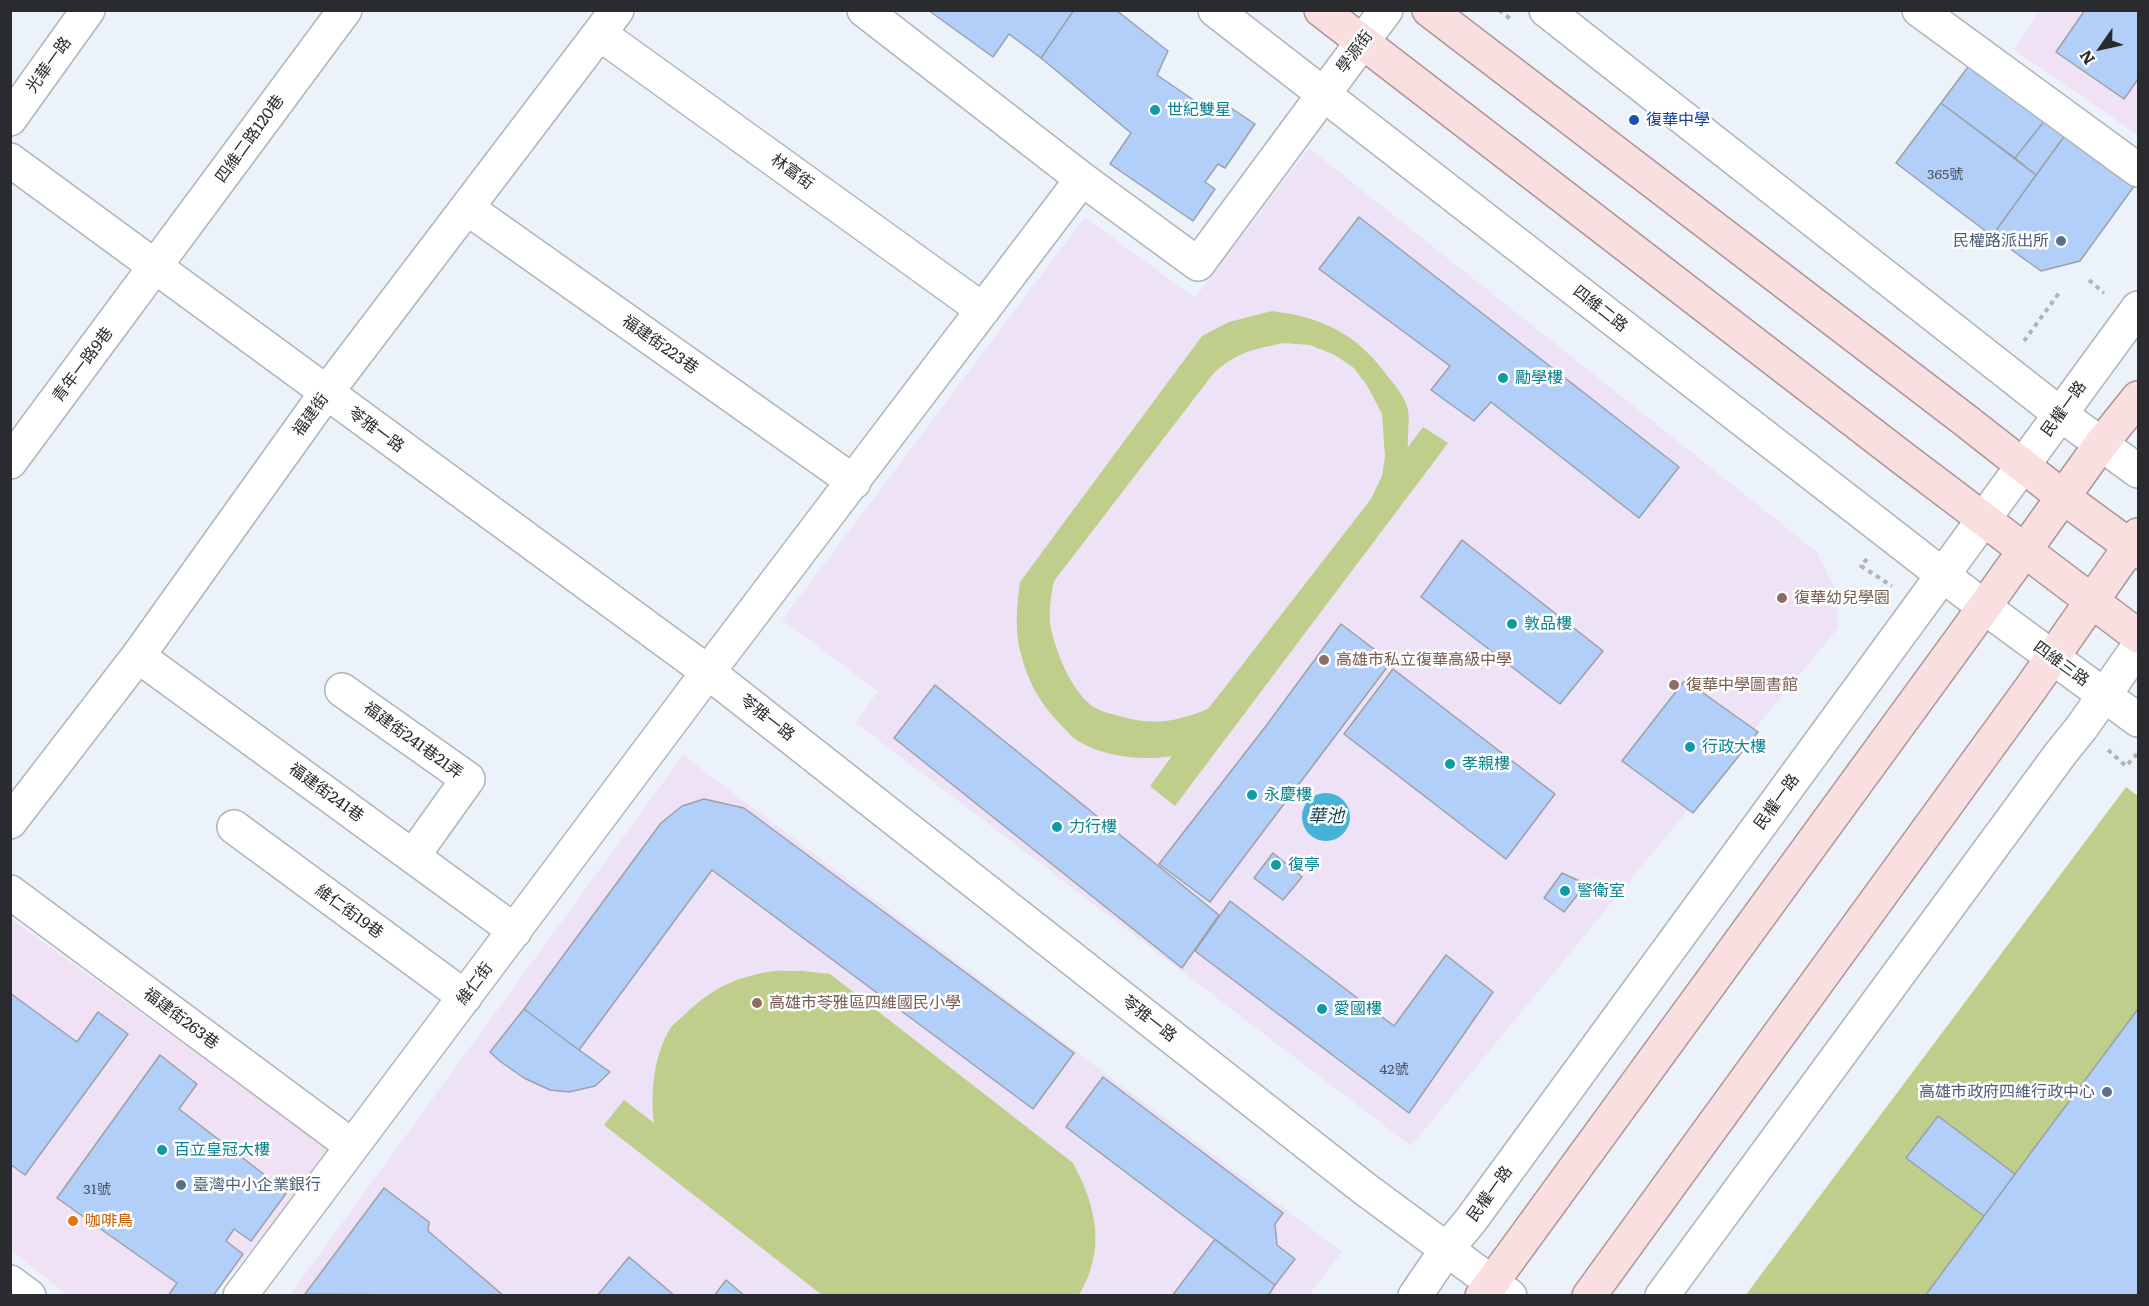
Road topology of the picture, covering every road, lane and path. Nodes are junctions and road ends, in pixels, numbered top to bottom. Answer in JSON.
{"nodes":[{"id":1,"x":88,"y":10,"type":"edge"},
{"id":2,"x":345,"y":10,"type":"edge"},
{"id":3,"x":864,"y":10,"type":"edge"},
{"id":4,"x":1215,"y":10,"type":"edge"},
{"id":5,"x":1321,"y":10,"type":"edge"},
{"id":6,"x":1386,"y":10,"type":"edge"},
{"id":7,"x":1429,"y":10,"type":"edge"},
{"id":8,"x":1546,"y":10,"type":"edge"},
{"id":9,"x":1919,"y":10,"type":"edge"},
{"id":10,"x":608,"y":22,"type":"edge"},
{"id":11,"x":1362,"y":42,"type":"junction"},
{"id":12,"x":1323,"y":95,"type":"junction"},
{"id":13,"x":10,"y":119,"type":"edge"},
{"id":14,"x":10,"y":160,"type":"edge"},
{"id":15,"x":2139,"y":170,"type":"edge"},
{"id":16,"x":1082,"y":179,"type":"junction"},
{"id":17,"x":467,"y":208,"type":"junction"},
{"id":18,"x":156,"y":268,"type":"junction"},
{"id":19,"x":2139,"y":308,"type":"edge"},
{"id":20,"x":984,"y":310,"type":"junction"},
{"id":21,"x":326,"y":393,"type":"junction"},
{"id":22,"x":2139,"y":398,"type":"edge"},
{"id":23,"x":2060,"y":414,"type":"junction"},
{"id":24,"x":2101,"y":444,"type":"junction"},
{"id":25,"x":10,"y":462,"type":"edge"},
{"id":26,"x":2023,"y":465,"type":"junction"},
{"id":27,"x":2139,"y":471,"type":"edge"},
{"id":28,"x":854,"y":482,"type":"junction"},
{"id":29,"x":2063,"y":497,"type":"junction"},
{"id":30,"x":1983,"y":519,"type":"junction"},
{"id":31,"x":2136,"y":544,"type":"edge"},
{"id":32,"x":2024,"y":550,"type":"junction"},
{"id":33,"x":1943,"y":574,"type":"junction"},
{"id":34,"x":2092,"y":600,"type":"junction"},
{"id":35,"x":1984,"y":607,"type":"junction"},
{"id":36,"x":2139,"y":636,"type":"edge"},
{"id":37,"x":2139,"y":647,"type":"edge"},
{"id":38,"x":138,"y":657,"type":"junction"},
{"id":39,"x":2052,"y":657,"type":"junction"},
{"id":40,"x":708,"y":672,"type":"junction"},
{"id":41,"x":342,"y":690,"type":"dead end"},
{"id":42,"x":2104,"y":695,"type":"junction"},
{"id":43,"x":2139,"y":720,"type":"edge"},
{"id":44,"x":2139,"y":752,"type":"edge"},
{"id":45,"x":2126,"y":766,"type":"dead end"},
{"id":46,"x":10,"y":822,"type":"edge"},
{"id":47,"x":234,"y":827,"type":"dead end"},
{"id":48,"x":413,"y":856,"type":"junction"},
{"id":49,"x":10,"y":892,"type":"edge"},
{"id":50,"x":515,"y":931,"type":"junction"},
{"id":51,"x":465,"y":997,"type":"junction"},
{"id":52,"x":352,"y":1146,"type":"junction"},
{"id":53,"x":1447,"y":1249,"type":"junction"},
{"id":54,"x":10,"y":1282,"type":"edge"},
{"id":55,"x":1494,"y":1291,"type":"edge"},
{"id":56,"x":29,"y":1296,"type":"edge"},
{"id":57,"x":240,"y":1296,"type":"edge"},
{"id":58,"x":1415,"y":1296,"type":"edge"},
{"id":59,"x":1589,"y":1296,"type":"edge"},
{"id":60,"x":1662,"y":1296,"type":"edge"}],
"edges":[{"from":1,"to":13,"type":"street","name":"光華一路"},
{"from":2,"to":18,"type":"street","name":"四維二路120巷"},
{"from":3,"to":16,"type":"street"},
{"from":4,"to":12,"type":"street","name":"四維二路"},
{"from":5,"to":11,"type":"main road"},
{"from":6,"to":11,"type":"street","name":"學源街"},
{"from":7,"to":26,"type":"main road"},
{"from":8,"to":23,"type":"street"},
{"from":9,"to":15,"type":"street"},
{"from":10,"to":17,"type":"street","name":"福建街"},
{"from":10,"to":20,"type":"street","name":"林富街"},
{"from":11,"to":12,"type":"street","name":"學源街"},
{"from":11,"to":30,"type":"main road"},
{"from":12,"to":16,"type":"street","name":"學源街"},
{"from":12,"to":33,"type":"street","name":"四維二路"},
{"from":14,"to":18,"type":"street","name":"苓雅一路"},
{"from":16,"to":20,"type":"street","name":"維仁街"},
{"from":17,"to":21,"type":"street","name":"福建街"},
{"from":17,"to":28,"type":"street","name":"福建街223巷"},
{"from":18,"to":21,"type":"street","name":"苓雅一路"},
{"from":18,"to":25,"type":"street","name":"青年一路9巷"},
{"from":19,"to":23,"type":"street","name":"民權一路"},
{"from":20,"to":28,"type":"street","name":"維仁街"},
{"from":21,"to":38,"type":"street","name":"福建街"},
{"from":21,"to":40,"type":"street","name":"苓雅一路"},
{"from":22,"to":24,"type":"main road"},
{"from":23,"to":24,"type":"street"},
{"from":23,"to":26,"type":"street","name":"民權一路"},
{"from":24,"to":27,"type":"street"},
{"from":24,"to":29,"type":"main road"},
{"from":26,"to":29,"type":"main road"},
{"from":26,"to":30,"type":"street","name":"民權一路"},
{"from":28,"to":40,"type":"street","name":"維仁街"},
{"from":29,"to":31,"type":"main road"},
{"from":29,"to":32,"type":"main road"},
{"from":30,"to":32,"type":"main road"},
{"from":30,"to":33,"type":"street","name":"民權一路"},
{"from":31,"to":34,"type":"main road"},
{"from":32,"to":34,"type":"main road"},
{"from":32,"to":35,"type":"main road"},
{"from":33,"to":35,"type":"street","name":"四維二路"},
{"from":33,"to":53,"type":"street","name":"民權一路"},
{"from":34,"to":36,"type":"main road"},
{"from":34,"to":39,"type":"main road"},
{"from":35,"to":39,"type":"street","name":"四維三路"},
{"from":35,"to":55,"type":"main road"},
{"from":37,"to":42,"type":"street"},
{"from":38,"to":46,"type":"street","name":"福建街"},
{"from":38,"to":48,"type":"street","name":"福建街241巷"},
{"from":39,"to":42,"type":"street","name":"四維三路"},
{"from":39,"to":59,"type":"main road"},
{"from":40,"to":50,"type":"street","name":"維仁街"},
{"from":40,"to":53,"type":"street","name":"苓雅一路"},
{"from":41,"to":48,"type":"street","name":"福建街241巷21弄"},
{"from":42,"to":43,"type":"street","name":"四維三路"},
{"from":42,"to":60,"type":"street"},
{"from":44,"to":45,"type":"path"},
{"from":47,"to":51,"type":"street","name":"維仁街19巷"},
{"from":48,"to":50,"type":"street","name":"福建街241巷"},
{"from":49,"to":52,"type":"street","name":"福建街263巷"},
{"from":50,"to":51,"type":"street","name":"維仁街"},
{"from":51,"to":52,"type":"street","name":"維仁街"},
{"from":52,"to":57,"type":"street","name":"維仁街"},
{"from":53,"to":55,"type":"street","name":"苓雅一路"},
{"from":53,"to":58,"type":"street","name":"民權一路"},
{"from":54,"to":56,"type":"street"}]}
